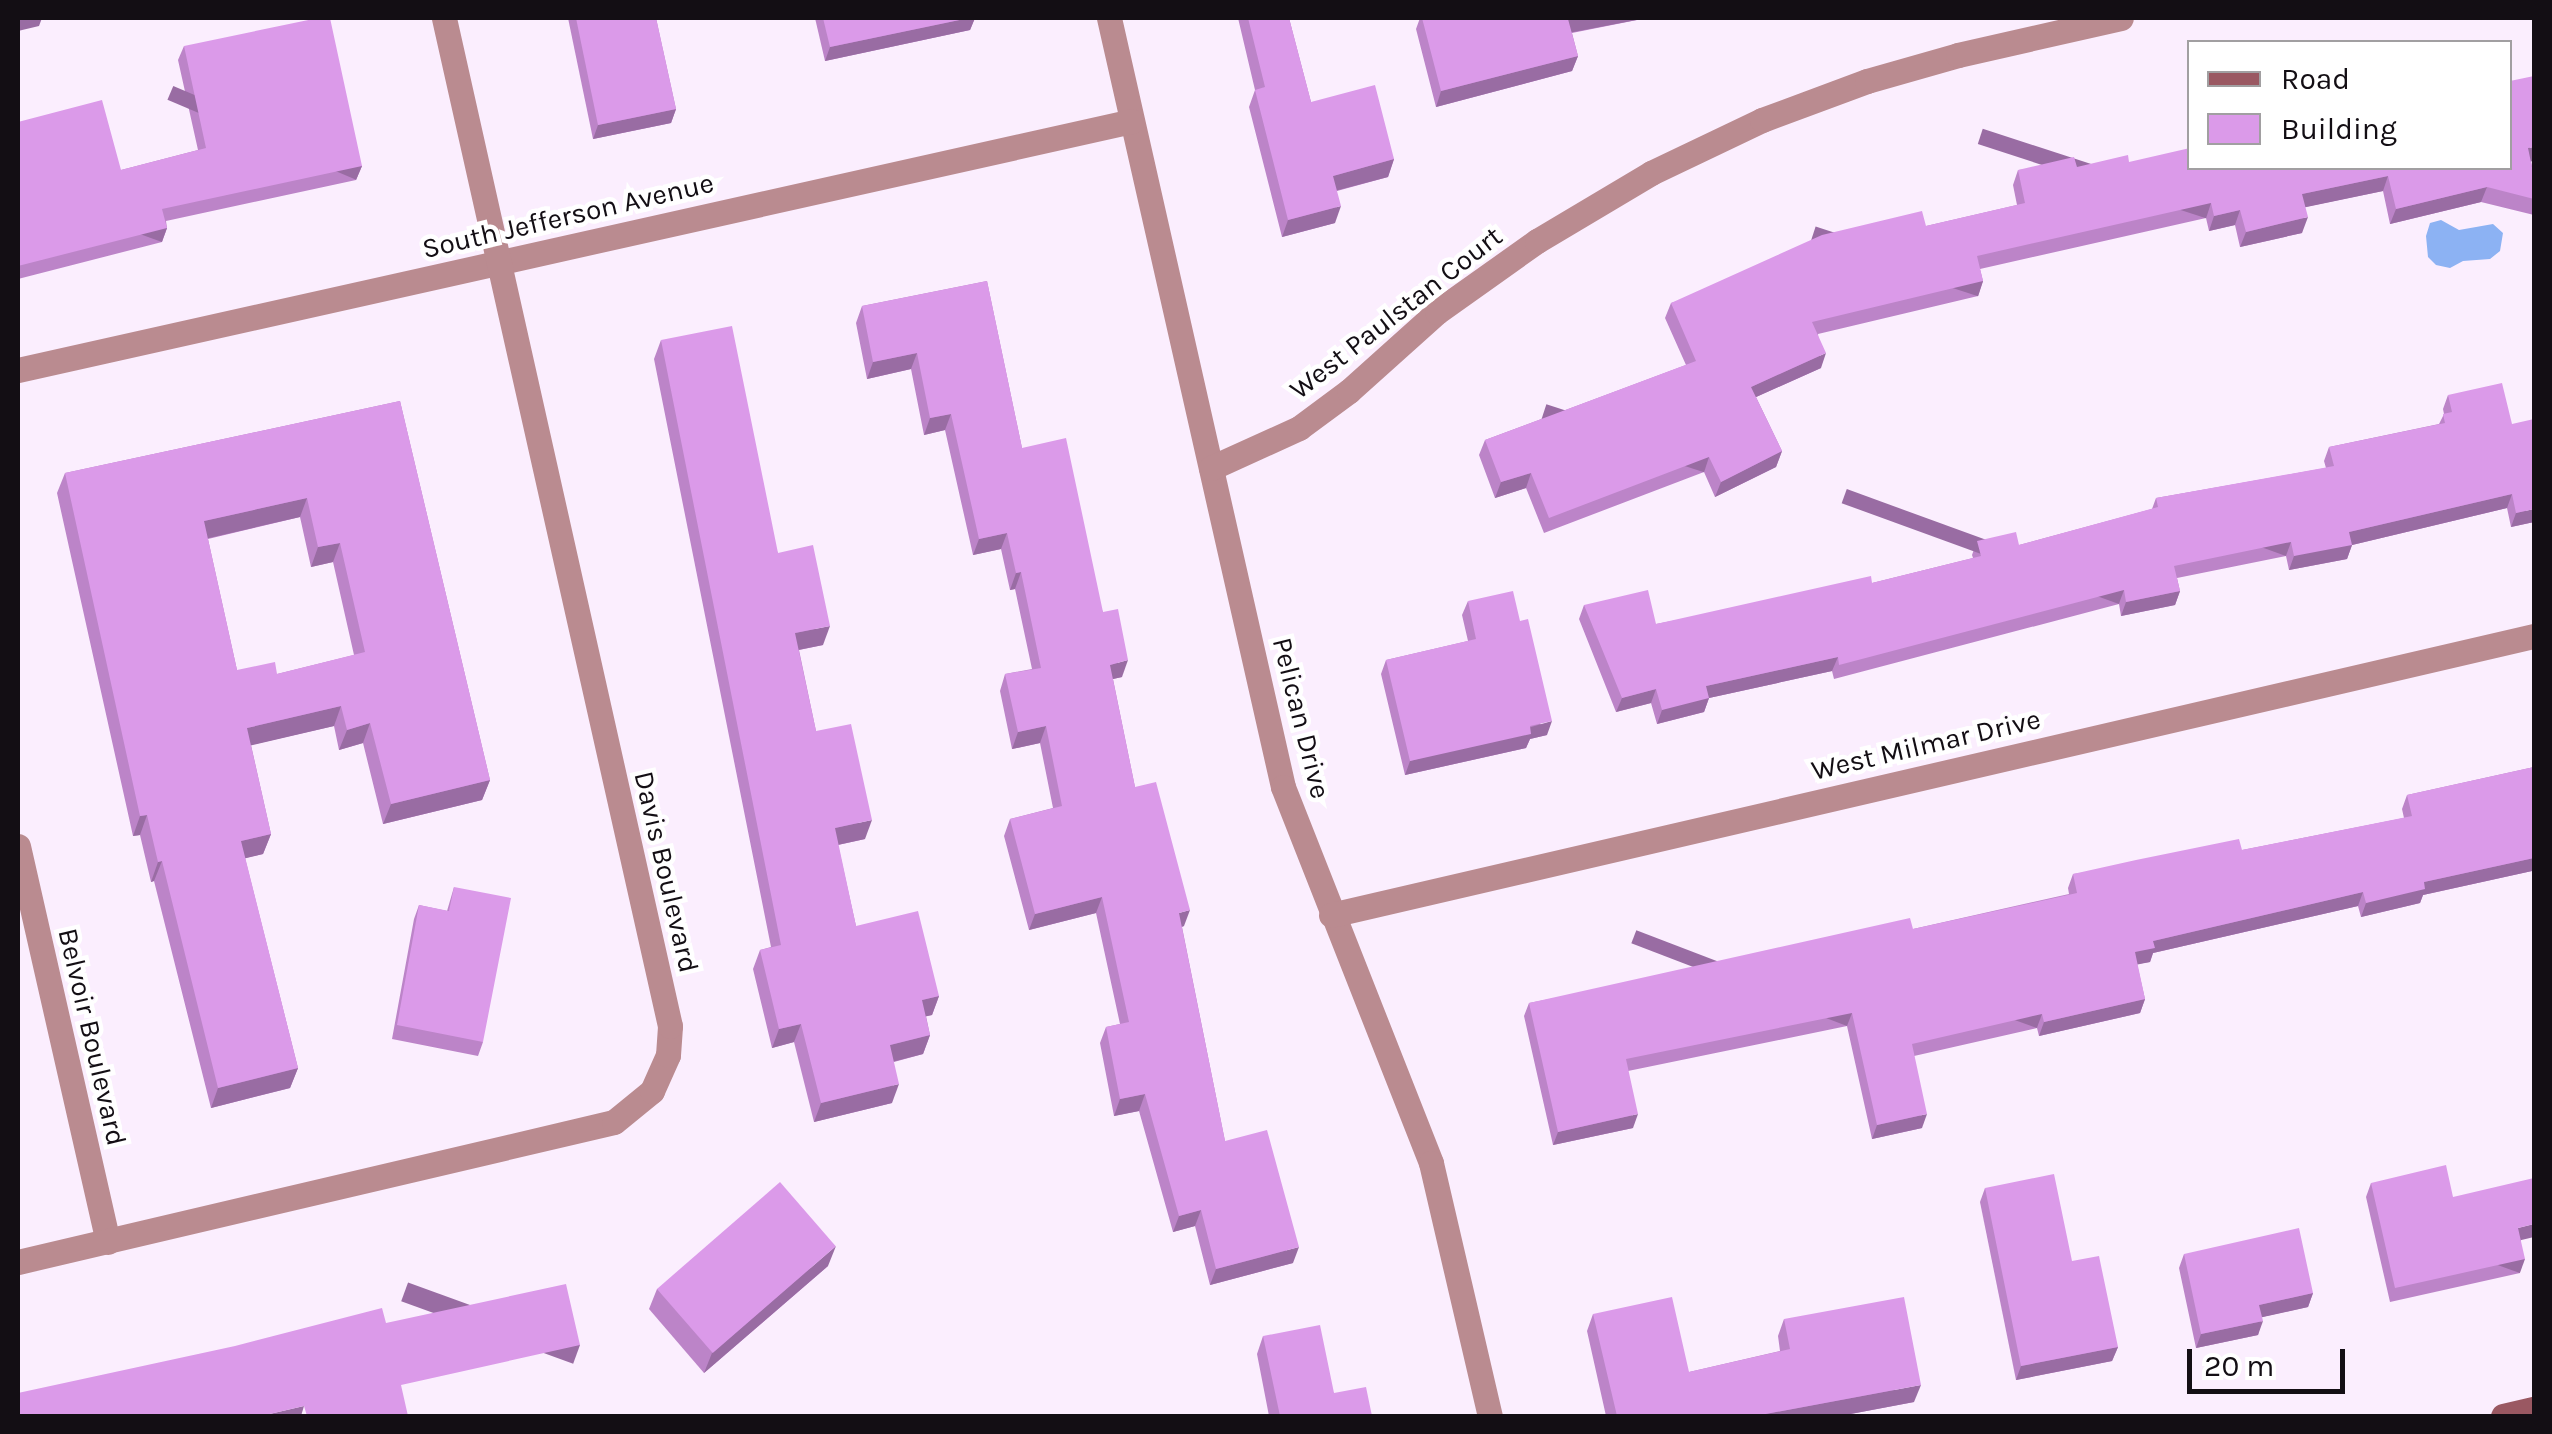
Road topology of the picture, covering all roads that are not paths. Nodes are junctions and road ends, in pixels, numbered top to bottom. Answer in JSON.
{"nodes":[{"id":1,"x":444,"y":18,"type":"edge"},
{"id":2,"x":1108,"y":18,"type":"edge"},
{"id":3,"x":2121,"y":18,"type":"edge"},
{"id":4,"x":1132,"y":121,"type":"junction"},
{"id":5,"x":500,"y":263,"type":"junction"},
{"id":6,"x":18,"y":370,"type":"edge"},
{"id":7,"x":1211,"y":468,"type":"junction"},
{"id":8,"x":2534,"y":636,"type":"edge"},
{"id":9,"x":18,"y":846,"type":"edge"},
{"id":10,"x":1332,"y":915,"type":"junction"},
{"id":11,"x":108,"y":1242,"type":"junction"},
{"id":12,"x":18,"y":1262,"type":"edge"},
{"id":13,"x":2534,"y":1409,"type":"edge"},
{"id":14,"x":1490,"y":1416,"type":"edge"},
{"id":15,"x":2503,"y":1416,"type":"edge"}],
"edges":[{"from":1,"to":5,"type":"street","name":"Davis Boulevard"},
{"from":2,"to":4,"type":"street","name":"Pelican Drive"},
{"from":3,"to":7,"type":"street","name":"West Paulstan Court"},
{"from":4,"to":5,"type":"street","name":"South Jefferson Avenue"},
{"from":4,"to":7,"type":"street","name":"Pelican Drive"},
{"from":5,"to":6,"type":"street","name":"South Jefferson Avenue"},
{"from":5,"to":11,"type":"street","name":"Davis Boulevard"},
{"from":7,"to":10,"type":"street","name":"Pelican Drive"},
{"from":8,"to":10,"type":"street","name":"West Milmar Drive"},
{"from":9,"to":11,"type":"street","name":"Belvoir Boulevard"},
{"from":10,"to":14,"type":"street","name":"Pelican Drive"},
{"from":11,"to":12,"type":"street","name":"Davis Boulevard"},
{"from":13,"to":15,"type":"street"}]}
